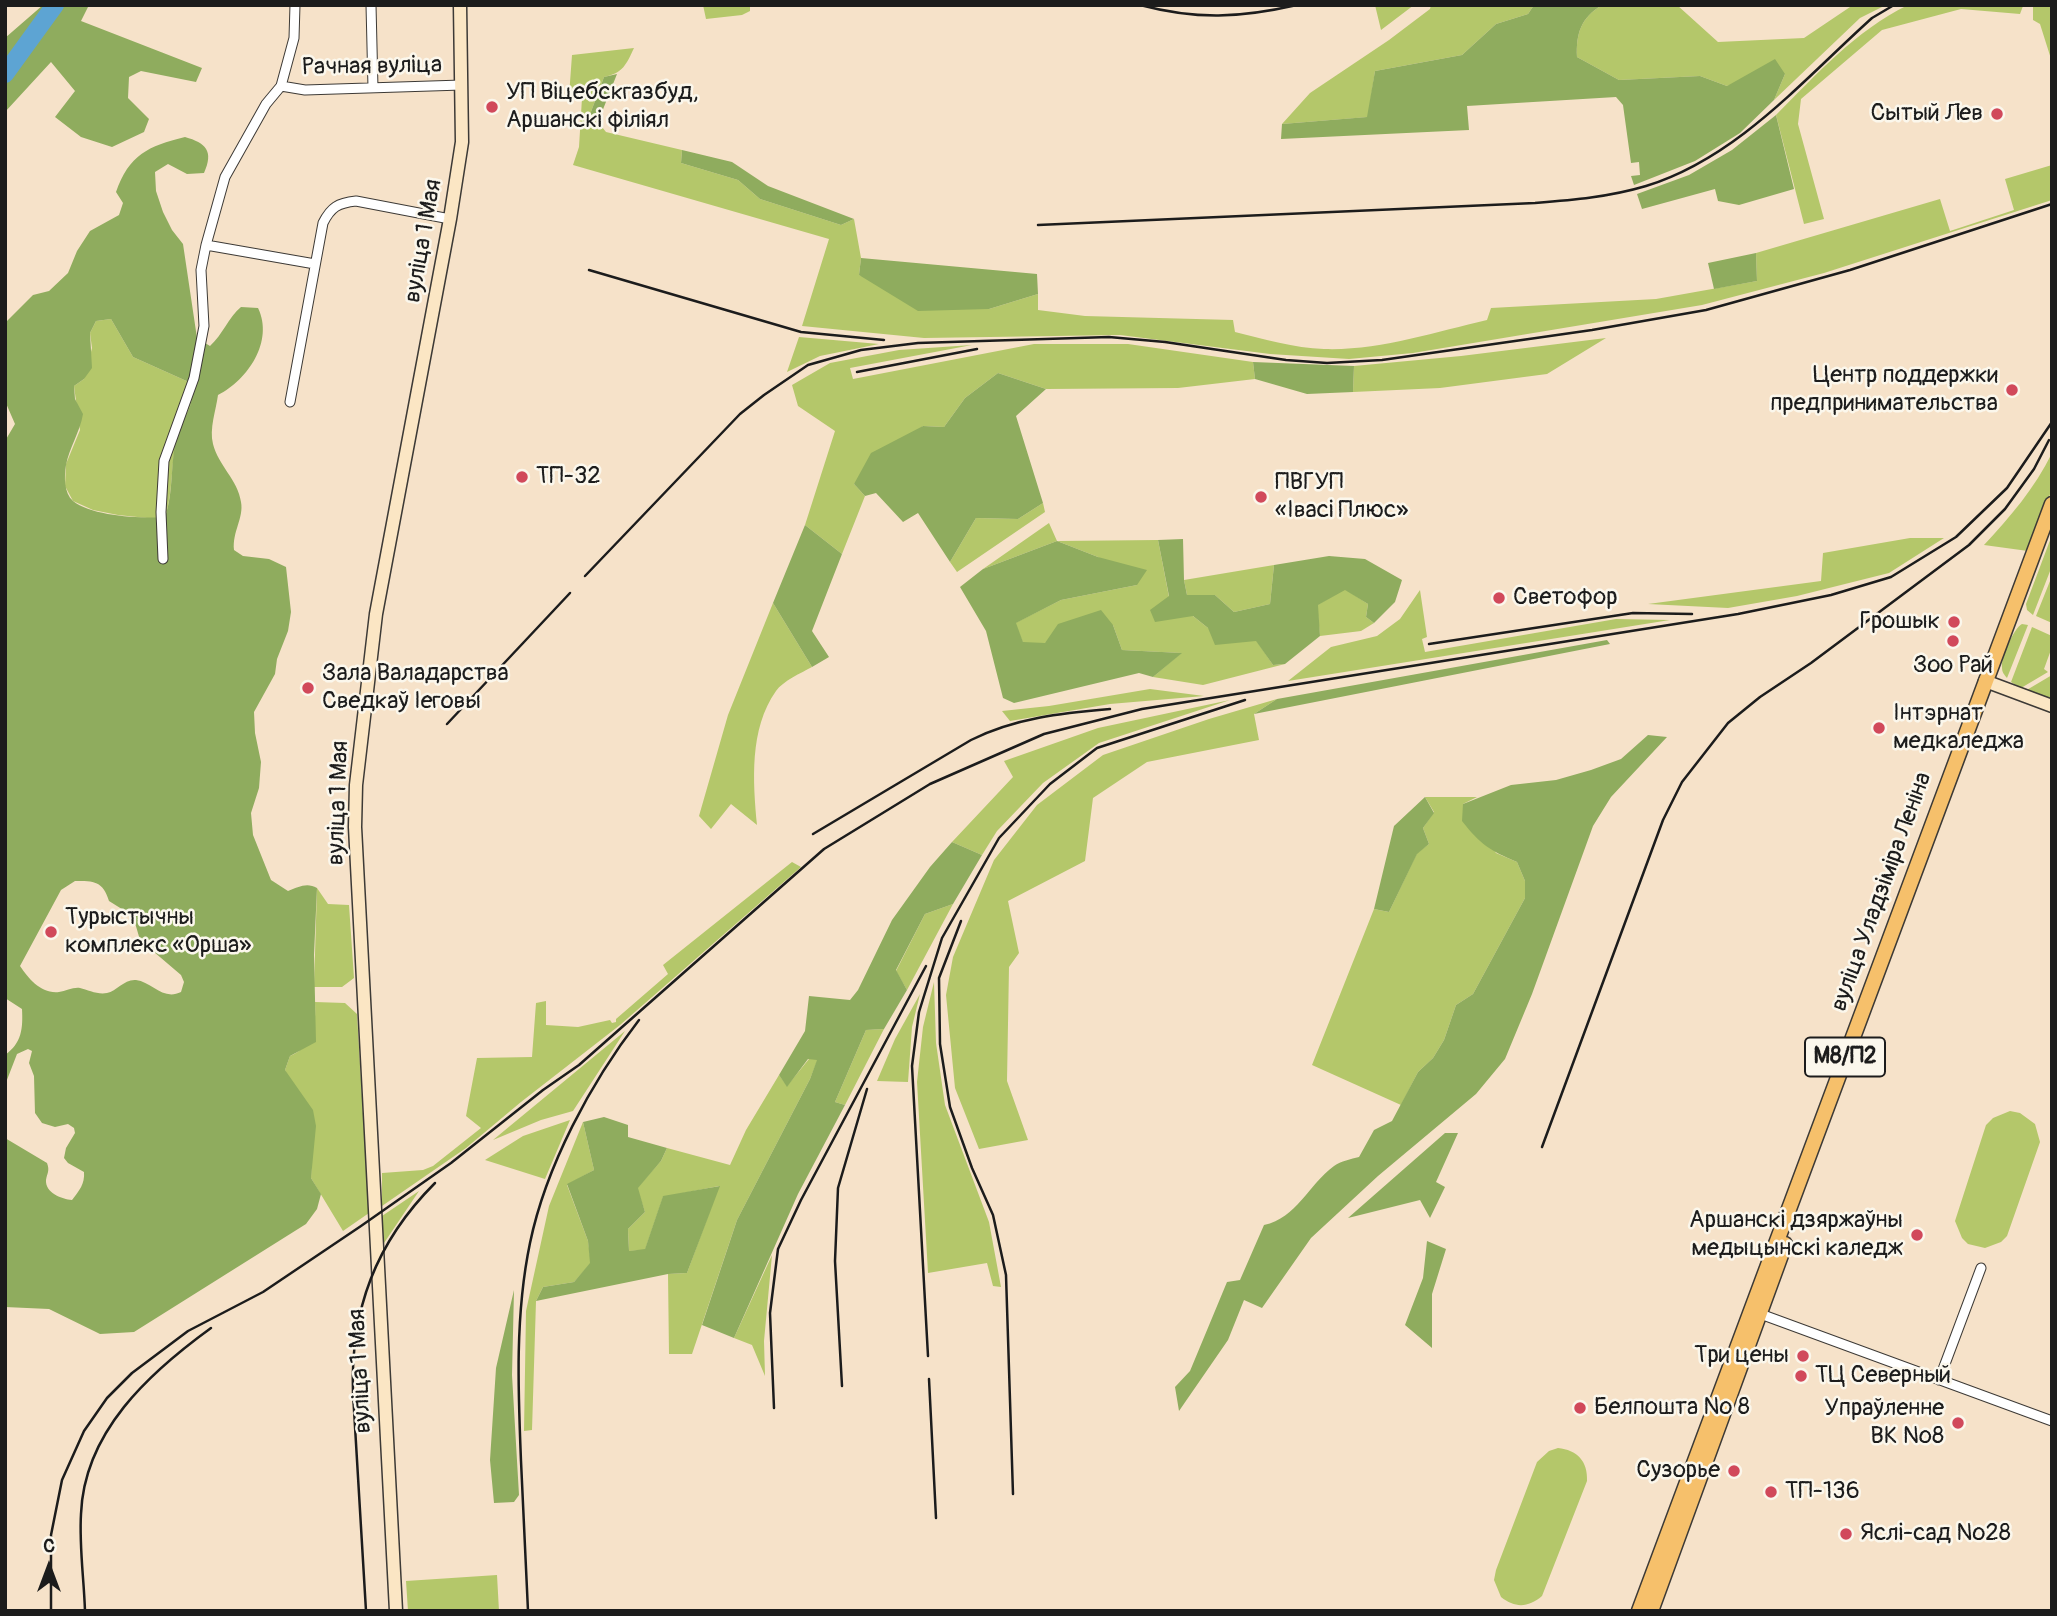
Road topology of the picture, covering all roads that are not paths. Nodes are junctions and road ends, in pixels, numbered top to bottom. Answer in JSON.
{"nodes":[{"id":1,"x":295,"y":5,"type":"edge"},
{"id":2,"x":371,"y":5,"type":"edge"},
{"id":3,"x":460,"y":5,"type":"edge"},
{"id":4,"x":462,"y":85,"type":"junction"},
{"id":5,"x":281,"y":86,"type":"junction"},
{"id":6,"x":373,"y":88,"type":"junction"},
{"id":7,"x":450,"y":219,"type":"junction"},
{"id":8,"x":206,"y":245,"type":"junction"},
{"id":9,"x":315,"y":264,"type":"junction"},
{"id":10,"x":290,"y":402,"type":"dead end"},
{"id":11,"x":2052,"y":504,"type":"edge"},
{"id":12,"x":2052,"y":528,"type":"edge"},
{"id":13,"x":163,"y":559,"type":"dead end"},
{"id":14,"x":1989,"y":682,"type":"junction"},
{"id":15,"x":2052,"y":706,"type":"edge"},
{"id":16,"x":1981,"y":1268,"type":"dead end"},
{"id":17,"x":1755,"y":1312,"type":"junction"},
{"id":18,"x":1939,"y":1380,"type":"junction"},
{"id":19,"x":2052,"y":1421,"type":"edge"},
{"id":20,"x":396,"y":1611,"type":"edge"},
{"id":21,"x":1639,"y":1611,"type":"edge"},
{"id":22,"x":1651,"y":1611,"type":"edge"}],
"edges":[{"from":1,"to":5,"type":"street","name":"Рачная вуліца"},
{"from":2,"to":6,"type":"street"},
{"from":3,"to":4,"type":"street","name":"вуліца 1 Мая"},
{"from":4,"to":6,"type":"street","name":"Рачная вуліца"},
{"from":4,"to":7,"type":"street","name":"вуліца 1 Мая"},
{"from":5,"to":6,"type":"street","name":"Рачная вуліца"},
{"from":5,"to":8,"type":"street"},
{"from":7,"to":9,"type":"street"},
{"from":7,"to":20,"type":"street","name":"вуліца 1 Мая"},
{"from":8,"to":9,"type":"street"},
{"from":8,"to":13,"type":"street"},
{"from":9,"to":10,"type":"street"},
{"from":11,"to":14,"type":"main road","name":"вуліца Уладзіміра Леніна","number":"М8/П2"},
{"from":12,"to":14,"type":"main road","name":"вуліца Уладзіміра Леніна","number":"М8/П2"},
{"from":14,"to":15,"type":"street"},
{"from":14,"to":17,"type":"main road","name":"вуліца Уладзіміра Леніна","number":"М8/П2"},
{"from":16,"to":18,"type":"street"},
{"from":17,"to":18,"type":"street"},
{"from":17,"to":21,"type":"main road","name":"вуліца Уладзіміра Леніна","number":"М8/П2"},
{"from":17,"to":22,"type":"main road","name":"вуліца Уладзіміра Леніна","number":"М8/П2"},
{"from":18,"to":19,"type":"street"}]}
